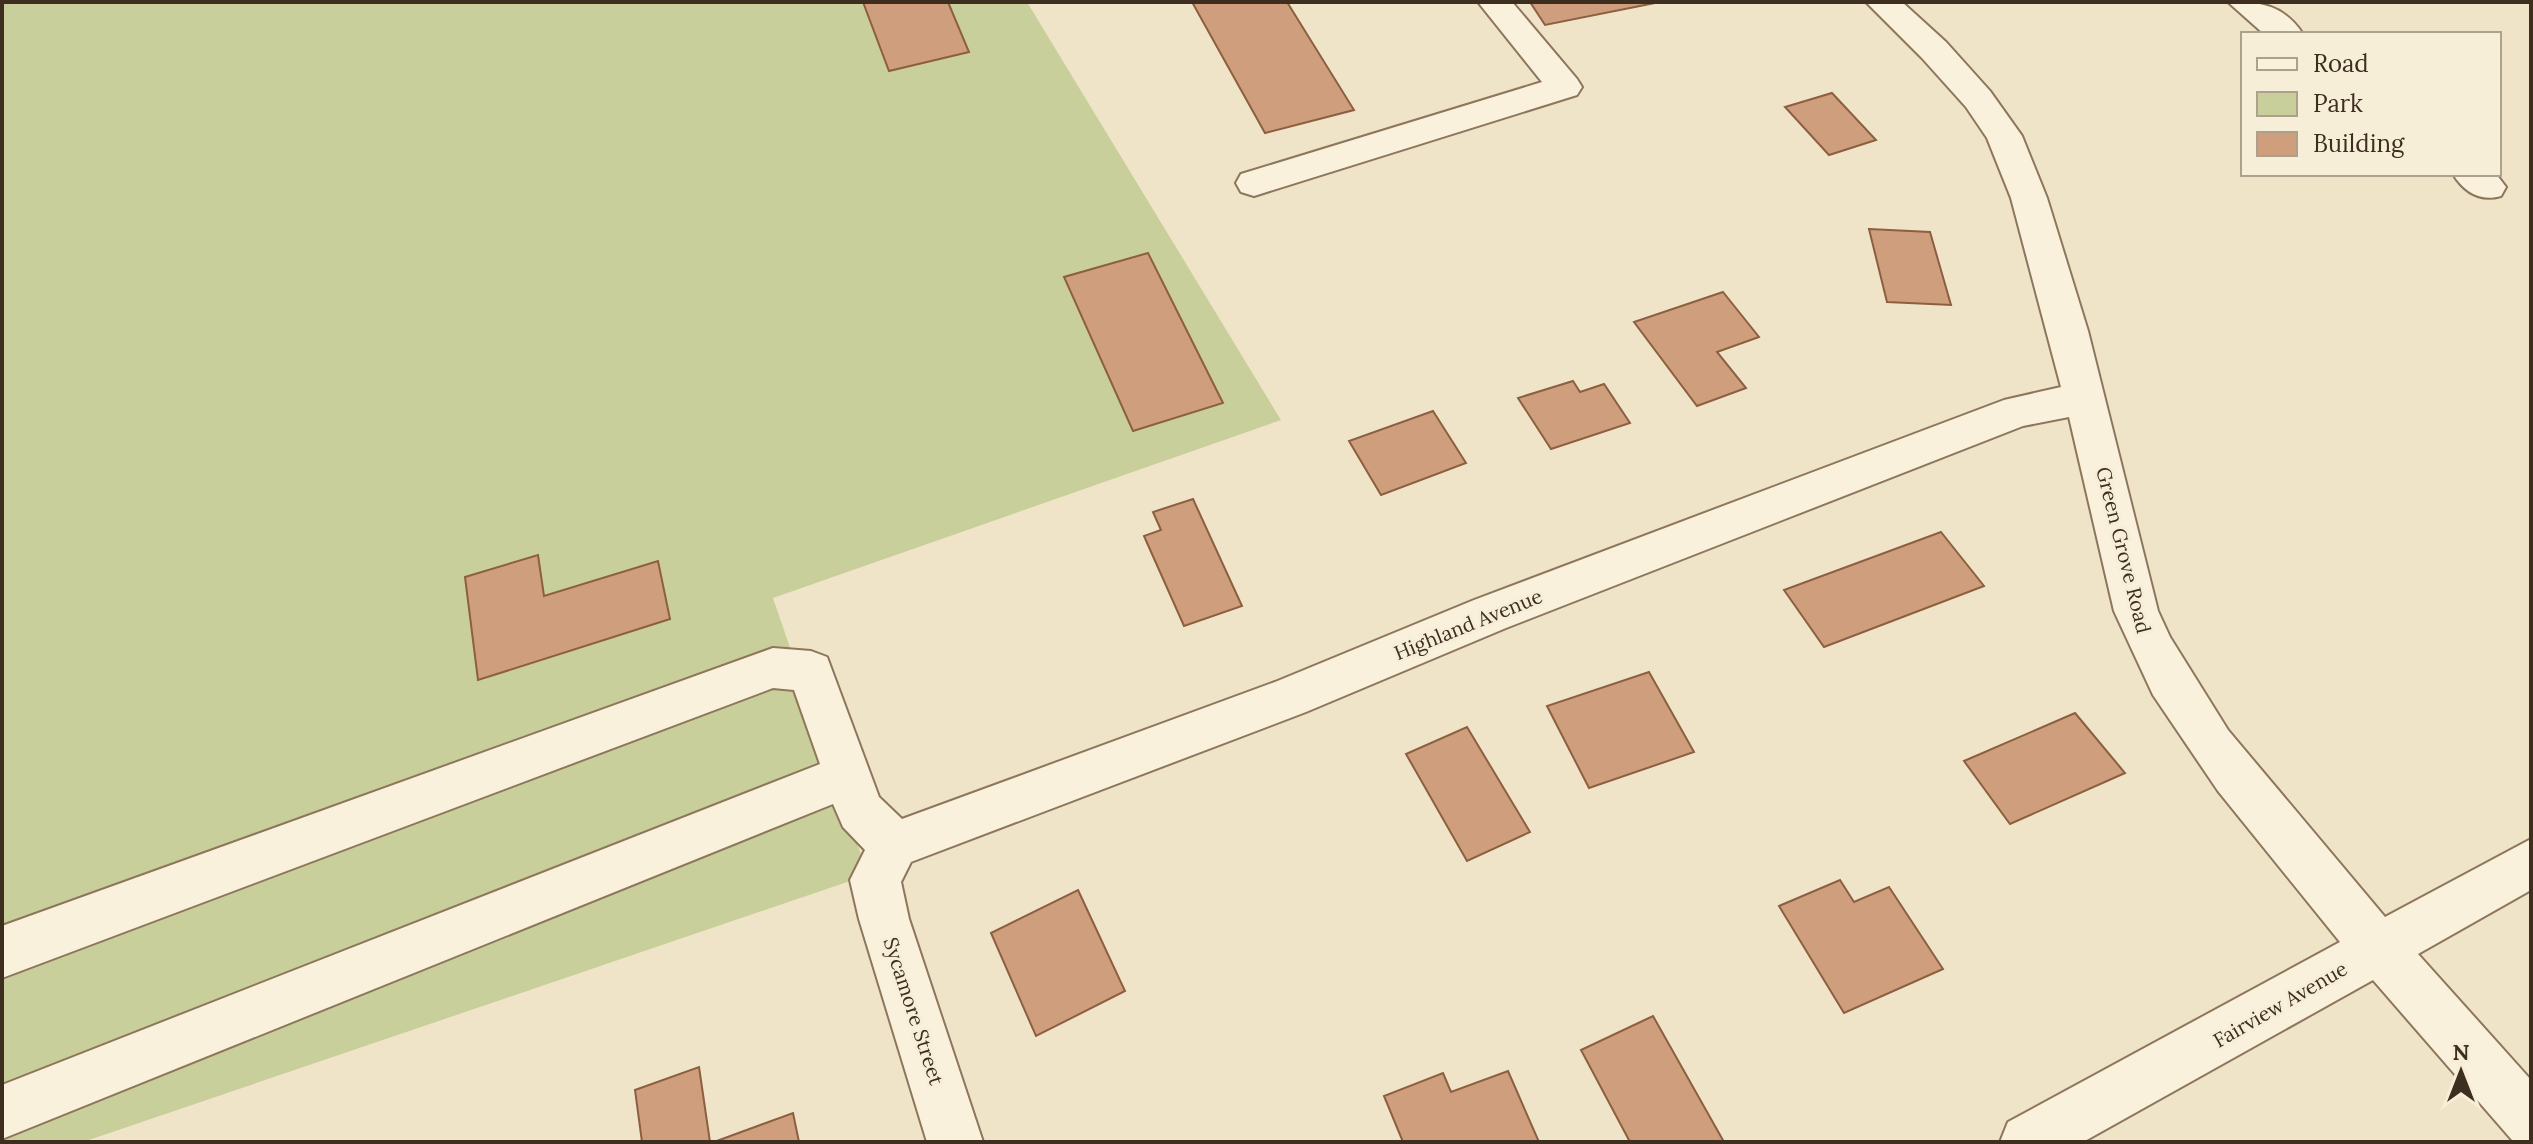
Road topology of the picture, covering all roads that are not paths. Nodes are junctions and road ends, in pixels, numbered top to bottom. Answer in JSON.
{"nodes":[{"id":1,"x":1494,"y":2,"type":"edge"},
{"id":2,"x":2244,"y":2,"type":"edge"},
{"id":3,"x":1898,"y":5,"type":"edge"},
{"id":4,"x":2283,"y":32,"type":"edge"},
{"id":5,"x":1254,"y":183,"type":"dead end"},
{"id":6,"x":2082,"y":399,"type":"junction"},
{"id":7,"x":849,"y":775,"type":"junction"},
{"id":8,"x":884,"y":862,"type":"junction"},
{"id":9,"x":2531,"y":863,"type":"edge"},
{"id":10,"x":2378,"y":948,"type":"junction"},
{"id":11,"x":2,"y":952,"type":"edge"},
{"id":12,"x":2,"y":1112,"type":"edge"},
{"id":13,"x":2531,"y":1121,"type":"edge"},
{"id":14,"x":955,"y":1142,"type":"edge"},
{"id":15,"x":2028,"y":1142,"type":"edge"}],
"edges":[{"from":1,"to":5,"type":"street"},
{"from":2,"to":4,"type":"street"},
{"from":3,"to":6,"type":"street","name":"Green Grove Road"},
{"from":6,"to":8,"type":"street","name":"Highland Avenue"},
{"from":6,"to":10,"type":"street","name":"Green Grove Road"},
{"from":7,"to":8,"type":"street"},
{"from":7,"to":11,"type":"street"},
{"from":7,"to":12,"type":"street"},
{"from":8,"to":14,"type":"street","name":"Sycamore Street"},
{"from":9,"to":10,"type":"street","name":"Fairview Avenue"},
{"from":10,"to":13,"type":"street","name":"Green Grove Road"},
{"from":10,"to":15,"type":"street","name":"Fairview Avenue"}]}
